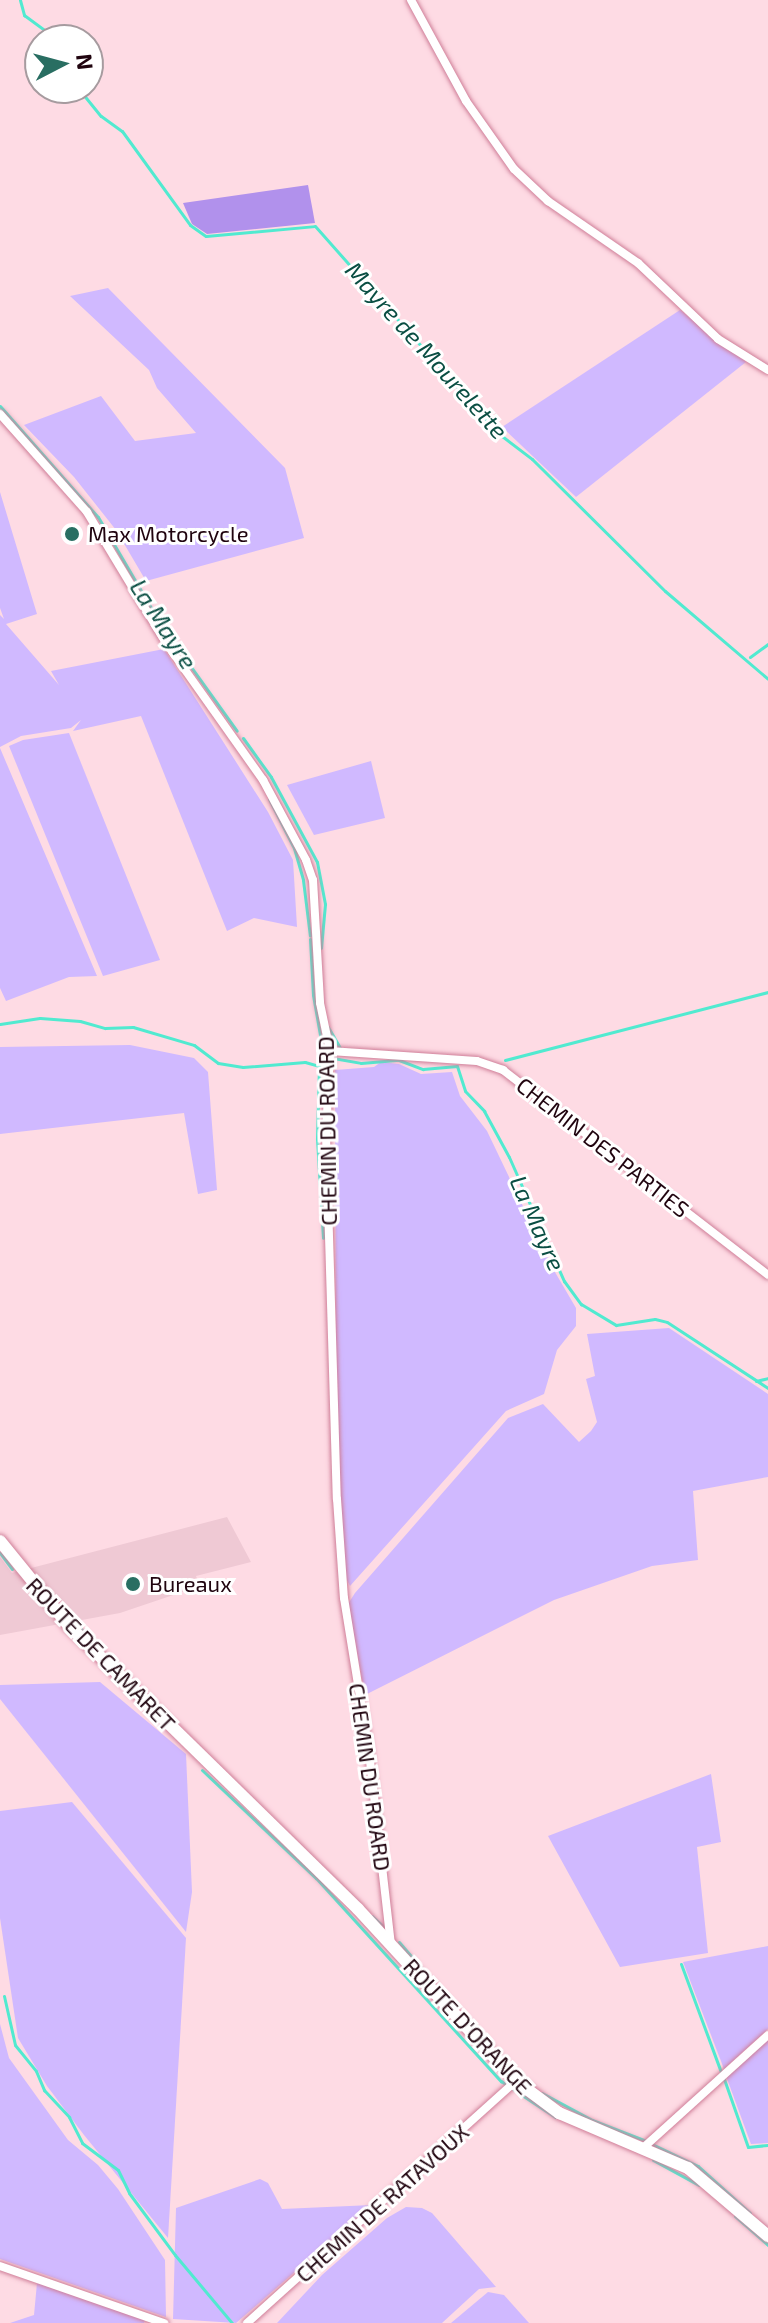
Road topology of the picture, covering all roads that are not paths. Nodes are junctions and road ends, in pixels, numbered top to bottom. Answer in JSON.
{"nodes":[{"id":1,"x":411,"y":0,"type":"edge"},
{"id":2,"x":768,"y":370,"type":"edge"},
{"id":3,"x":0,"y":414,"type":"edge"},
{"id":4,"x":330,"y":1051,"type":"junction"},
{"id":5,"x":766,"y":1270,"type":"edge"},
{"id":6,"x":0,"y":1541,"type":"edge"},
{"id":7,"x":206,"y":1762,"type":"joint"},
{"id":8,"x":391,"y":1944,"type":"junction"},
{"id":9,"x":768,"y":2035,"type":"edge"},
{"id":10,"x":516,"y":2081,"type":"junction"},
{"id":11,"x":644,"y":2147,"type":"junction"},
{"id":12,"x":768,"y":2236,"type":"edge"},
{"id":13,"x":0,"y":2266,"type":"edge"},
{"id":14,"x":164,"y":2323,"type":"edge"},
{"id":15,"x":247,"y":2323,"type":"edge"}],
"edges":[{"from":1,"to":2,"type":"street"},
{"from":3,"to":4,"type":"street","name":"CHEMIN DU ROARD"},
{"from":4,"to":5,"type":"street","name":"CHEMIN DES PARTIES"},
{"from":4,"to":8,"type":"street","name":"CHEMIN DU ROARD"},
{"from":6,"to":7,"type":"main road","name":"ROUTE DE CAMARET"},
{"from":7,"to":8,"type":"main road","name":"ROUTE D'ORANGE"},
{"from":8,"to":10,"type":"main road","name":"ROUTE D'ORANGE"},
{"from":9,"to":11,"type":"street"},
{"from":10,"to":11,"type":"main road","name":"ROUTE D'ORANGE"},
{"from":10,"to":15,"type":"street","name":"CHEMIN DE RATAVOUX"},
{"from":11,"to":12,"type":"main road","name":"ROUTE D'ORANGE"},
{"from":13,"to":14,"type":"street"}]}
